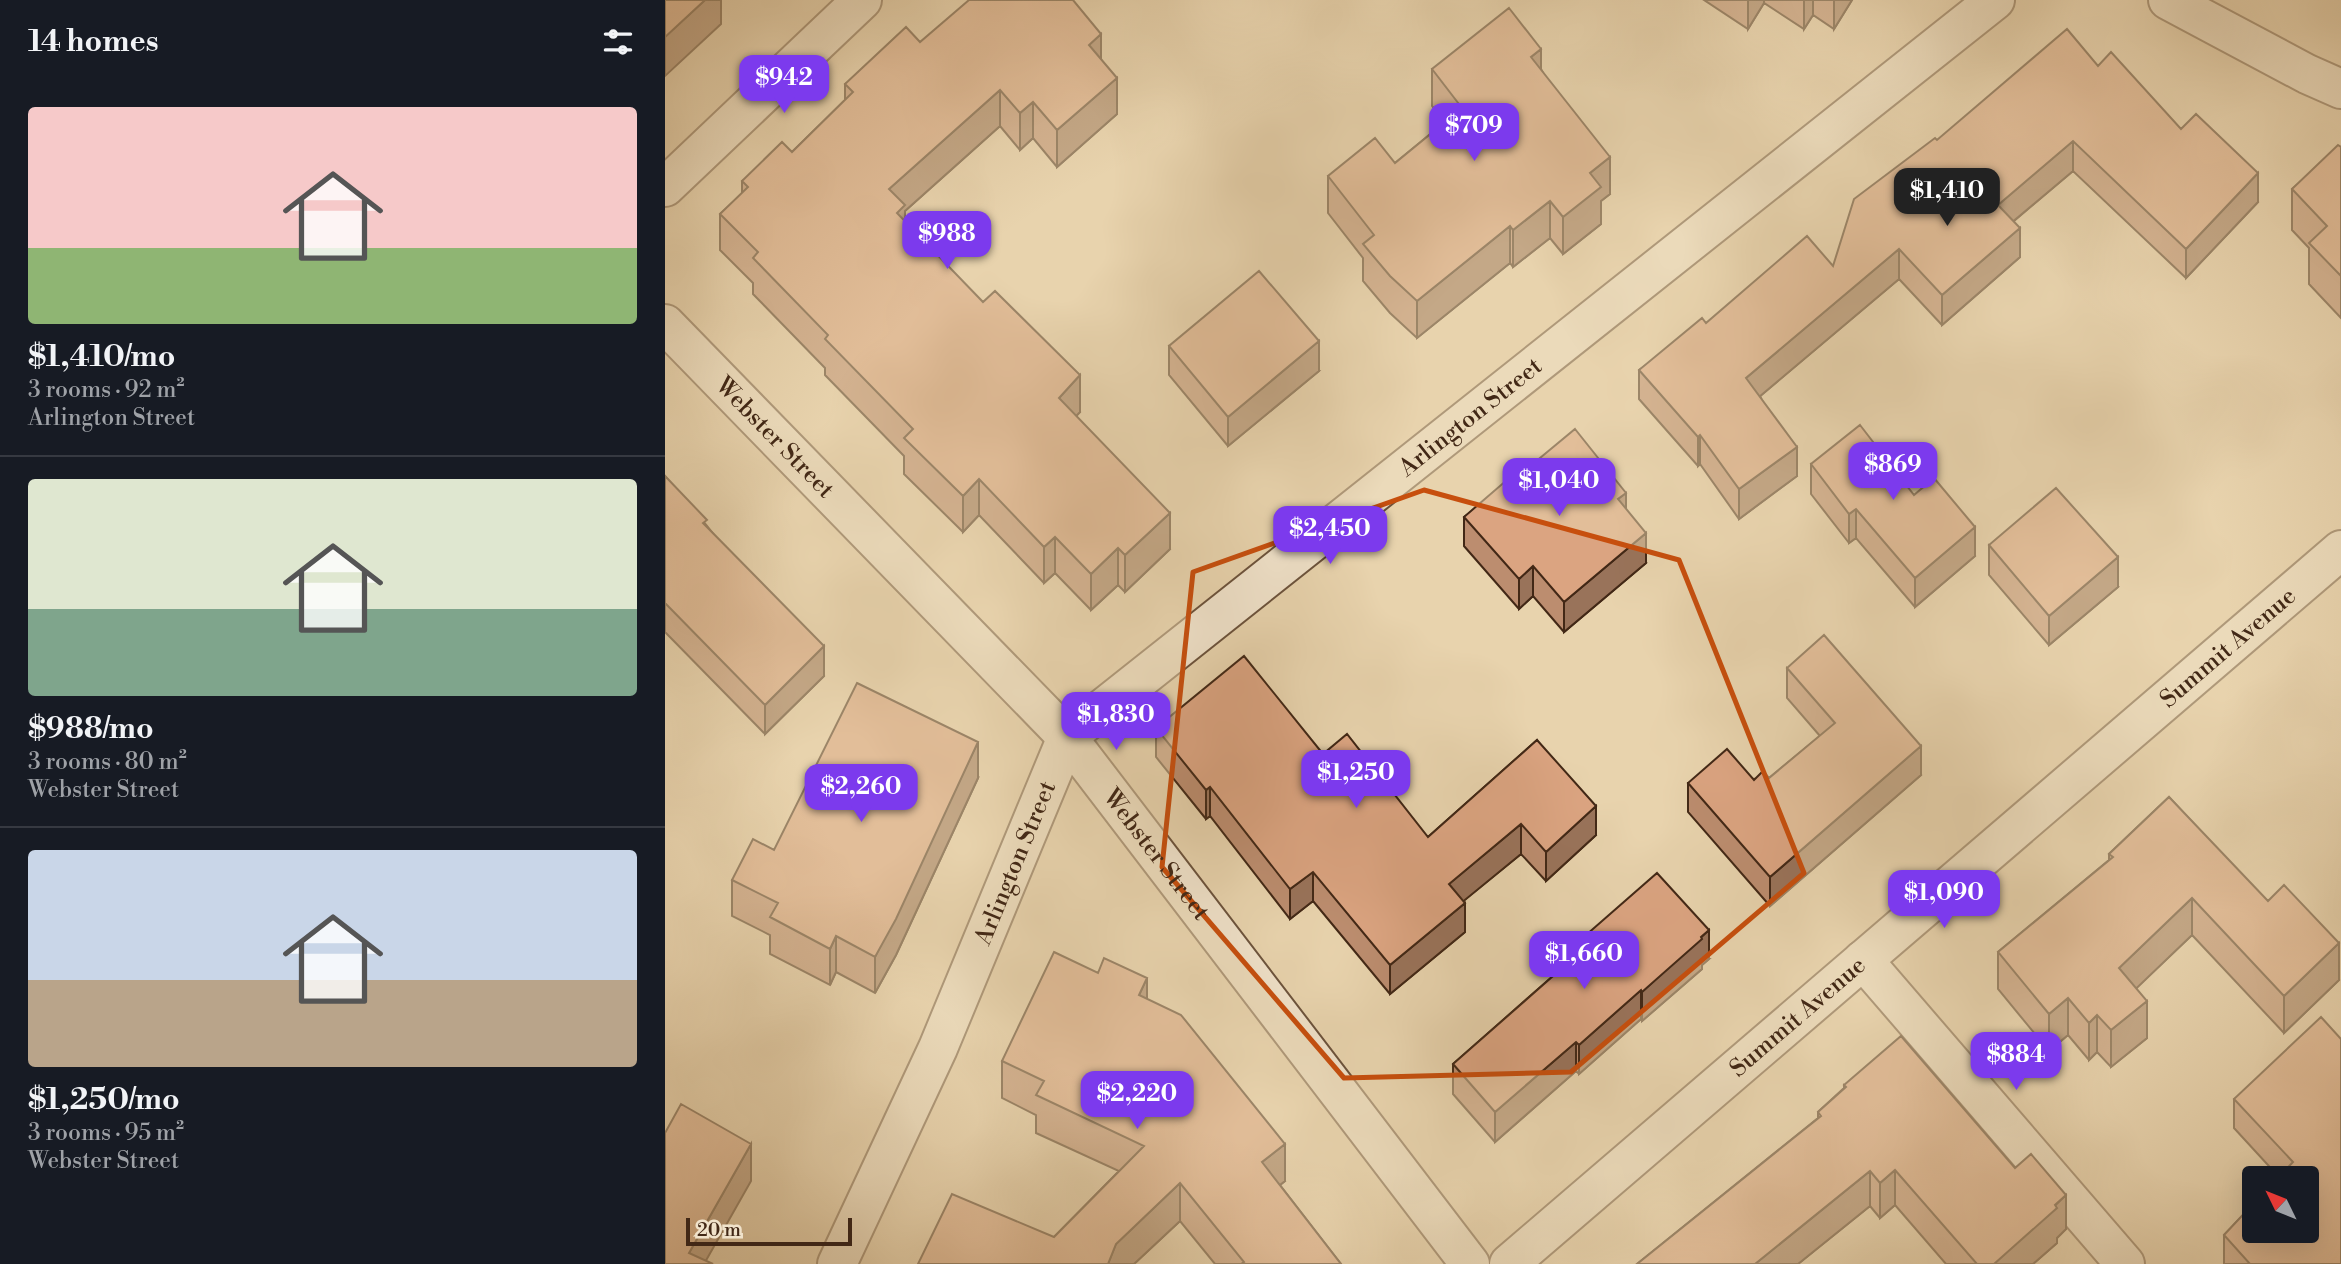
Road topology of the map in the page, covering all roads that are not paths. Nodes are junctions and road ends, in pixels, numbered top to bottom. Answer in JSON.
{"nodes":[{"id":1,"x":862,"y":0,"type":"edge"},
{"id":2,"x":1995,"y":0,"type":"edge"},
{"id":3,"x":2168,"y":0,"type":"edge"},
{"id":4,"x":2341,"y":89,"type":"edge"},
{"id":5,"x":665,"y":187,"type":"edge"},
{"id":6,"x":665,"y":324,"type":"edge"},
{"id":7,"x":2341,"y":550,"type":"edge"},
{"id":8,"x":1067,"y":737,"type":"junction"},
{"id":9,"x":1863,"y":960,"type":"junction"},
{"id":10,"x":837,"y":1264,"type":"edge"},
{"id":11,"x":1470,"y":1264,"type":"edge"},
{"id":12,"x":1509,"y":1264,"type":"edge"},
{"id":13,"x":2125,"y":1264,"type":"edge"}],
"edges":[{"from":1,"to":5,"type":"street"},
{"from":2,"to":8,"type":"street","name":"Arlington Street"},
{"from":3,"to":4,"type":"street"},
{"from":6,"to":8,"type":"street","name":"Webster Street"},
{"from":7,"to":9,"type":"street","name":"Summit Avenue"},
{"from":8,"to":10,"type":"street","name":"Arlington Street"},
{"from":8,"to":11,"type":"street","name":"Webster Street"},
{"from":9,"to":12,"type":"street","name":"Summit Avenue"},
{"from":9,"to":13,"type":"street"}]}
